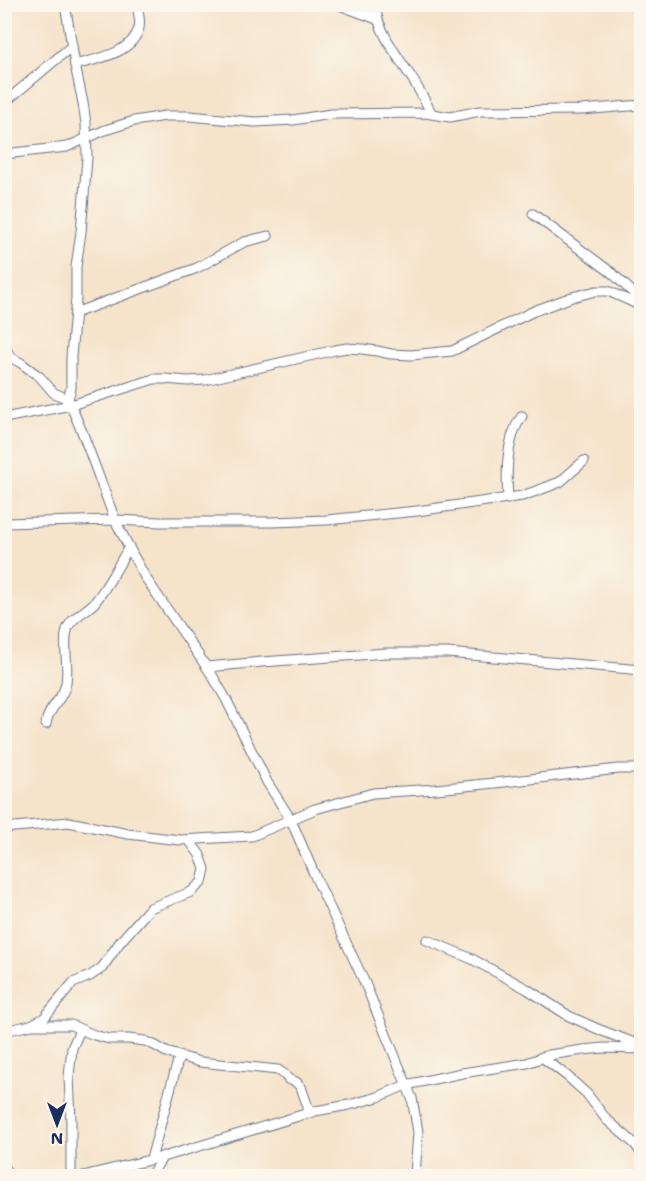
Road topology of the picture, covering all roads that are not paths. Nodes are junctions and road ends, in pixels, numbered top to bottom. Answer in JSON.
{"nodes":[{"id":1,"x":65,"y":4,"type":"edge"},
{"id":2,"x":137,"y":4,"type":"edge"},
{"id":3,"x":336,"y":4,"type":"edge"},
{"id":4,"x":374,"y":4,"type":"edge"},
{"id":5,"x":633,"y":4,"type":"edge"},
{"id":6,"x":642,"y":13,"type":"edge"},
{"id":7,"x":376,"y":19,"type":"junction"},
{"id":8,"x":72,"y":46,"type":"junction"},
{"id":9,"x":75,"y":65,"type":"junction"},
{"id":10,"x":4,"y":103,"type":"edge"},
{"id":11,"x":642,"y":105,"type":"edge"},
{"id":12,"x":432,"y":114,"type":"junction"},
{"id":13,"x":87,"y":137,"type":"junction"},
{"id":14,"x":4,"y":154,"type":"edge"},
{"id":15,"x":533,"y":214,"type":"dead end"},
{"id":16,"x":268,"y":236,"type":"dead end"},
{"id":17,"x":642,"y":303,"type":"edge"},
{"id":18,"x":75,"y":312,"type":"junction"},
{"id":19,"x":4,"y":345,"type":"edge"},
{"id":20,"x":69,"y":402,"type":"junction"},
{"id":21,"x":522,"y":416,"type":"dead end"},
{"id":22,"x":4,"y":418,"type":"edge"},
{"id":23,"x":584,"y":461,"type":"dead end"},
{"id":24,"x":508,"y":499,"type":"junction"},
{"id":25,"x":116,"y":520,"type":"junction"},
{"id":26,"x":4,"y":524,"type":"edge"},
{"id":27,"x":129,"y":547,"type":"junction"},
{"id":28,"x":207,"y":668,"type":"junction"},
{"id":29,"x":642,"y":670,"type":"edge"},
{"id":30,"x":46,"y":724,"type":"dead end"},
{"id":31,"x":642,"y":768,"type":"edge"},
{"id":32,"x":291,"y":820,"type":"junction"},
{"id":33,"x":4,"y":828,"type":"edge"},
{"id":34,"x":189,"y":840,"type":"junction"},
{"id":35,"x":428,"y":940,"type":"dead end"},
{"id":36,"x":31,"y":1024,"type":"junction"},
{"id":37,"x":20,"y":1028,"type":"junction"},
{"id":38,"x":80,"y":1030,"type":"junction"},
{"id":39,"x":4,"y":1031,"type":"edge"},
{"id":40,"x":4,"y":1038,"type":"edge"},
{"id":41,"x":642,"y":1048,"type":"edge"},
{"id":42,"x":179,"y":1057,"type":"junction"},
{"id":43,"x":542,"y":1057,"type":"junction"},
{"id":44,"x":406,"y":1085,"type":"junction"},
{"id":45,"x":310,"y":1113,"type":"junction"},
{"id":46,"x":642,"y":1154,"type":"edge"},
{"id":47,"x":163,"y":1156,"type":"junction"},
{"id":48,"x":151,"y":1160,"type":"junction"},
{"id":49,"x":4,"y":1168,"type":"edge"},
{"id":50,"x":10,"y":1176,"type":"edge"},
{"id":51,"x":71,"y":1176,"type":"edge"},
{"id":52,"x":83,"y":1176,"type":"edge"},
{"id":53,"x":152,"y":1176,"type":"edge"},
{"id":54,"x":415,"y":1176,"type":"edge"}],
"edges":[{"from":1,"to":8,"type":"street"},
{"from":2,"to":9,"type":"street"},
{"from":3,"to":7,"type":"street"},
{"from":4,"to":7,"type":"street"},
{"from":5,"to":6,"type":"street"},
{"from":7,"to":12,"type":"street"},
{"from":8,"to":9,"type":"street"},
{"from":8,"to":10,"type":"street"},
{"from":9,"to":13,"type":"street"},
{"from":11,"to":12,"type":"street"},
{"from":12,"to":13,"type":"street"},
{"from":13,"to":14,"type":"street"},
{"from":13,"to":18,"type":"street"},
{"from":15,"to":17,"type":"street"},
{"from":16,"to":18,"type":"street"},
{"from":17,"to":20,"type":"street"},
{"from":18,"to":20,"type":"street"},
{"from":19,"to":20,"type":"street"},
{"from":20,"to":22,"type":"street"},
{"from":20,"to":25,"type":"street"},
{"from":21,"to":24,"type":"street"},
{"from":23,"to":24,"type":"street"},
{"from":24,"to":25,"type":"street"},
{"from":25,"to":26,"type":"street"},
{"from":25,"to":27,"type":"street"},
{"from":27,"to":28,"type":"street"},
{"from":27,"to":30,"type":"street"},
{"from":28,"to":29,"type":"street"},
{"from":28,"to":32,"type":"street"},
{"from":31,"to":32,"type":"street"},
{"from":32,"to":34,"type":"street"},
{"from":32,"to":44,"type":"street"},
{"from":33,"to":34,"type":"street"},
{"from":34,"to":36,"type":"street"},
{"from":35,"to":41,"type":"street"},
{"from":36,"to":37,"type":"street"},
{"from":36,"to":38,"type":"street"},
{"from":37,"to":39,"type":"street"},
{"from":37,"to":40,"type":"street"},
{"from":38,"to":42,"type":"street"},
{"from":38,"to":51,"type":"street"},
{"from":41,"to":43,"type":"street"},
{"from":42,"to":45,"type":"street"},
{"from":42,"to":48,"type":"street"},
{"from":43,"to":44,"type":"street"},
{"from":43,"to":46,"type":"street"},
{"from":44,"to":45,"type":"street"},
{"from":44,"to":54,"type":"street"},
{"from":45,"to":47,"type":"street"},
{"from":47,"to":48,"type":"street"},
{"from":47,"to":53,"type":"street"},
{"from":48,"to":52,"type":"street"},
{"from":49,"to":50,"type":"street"}]}
